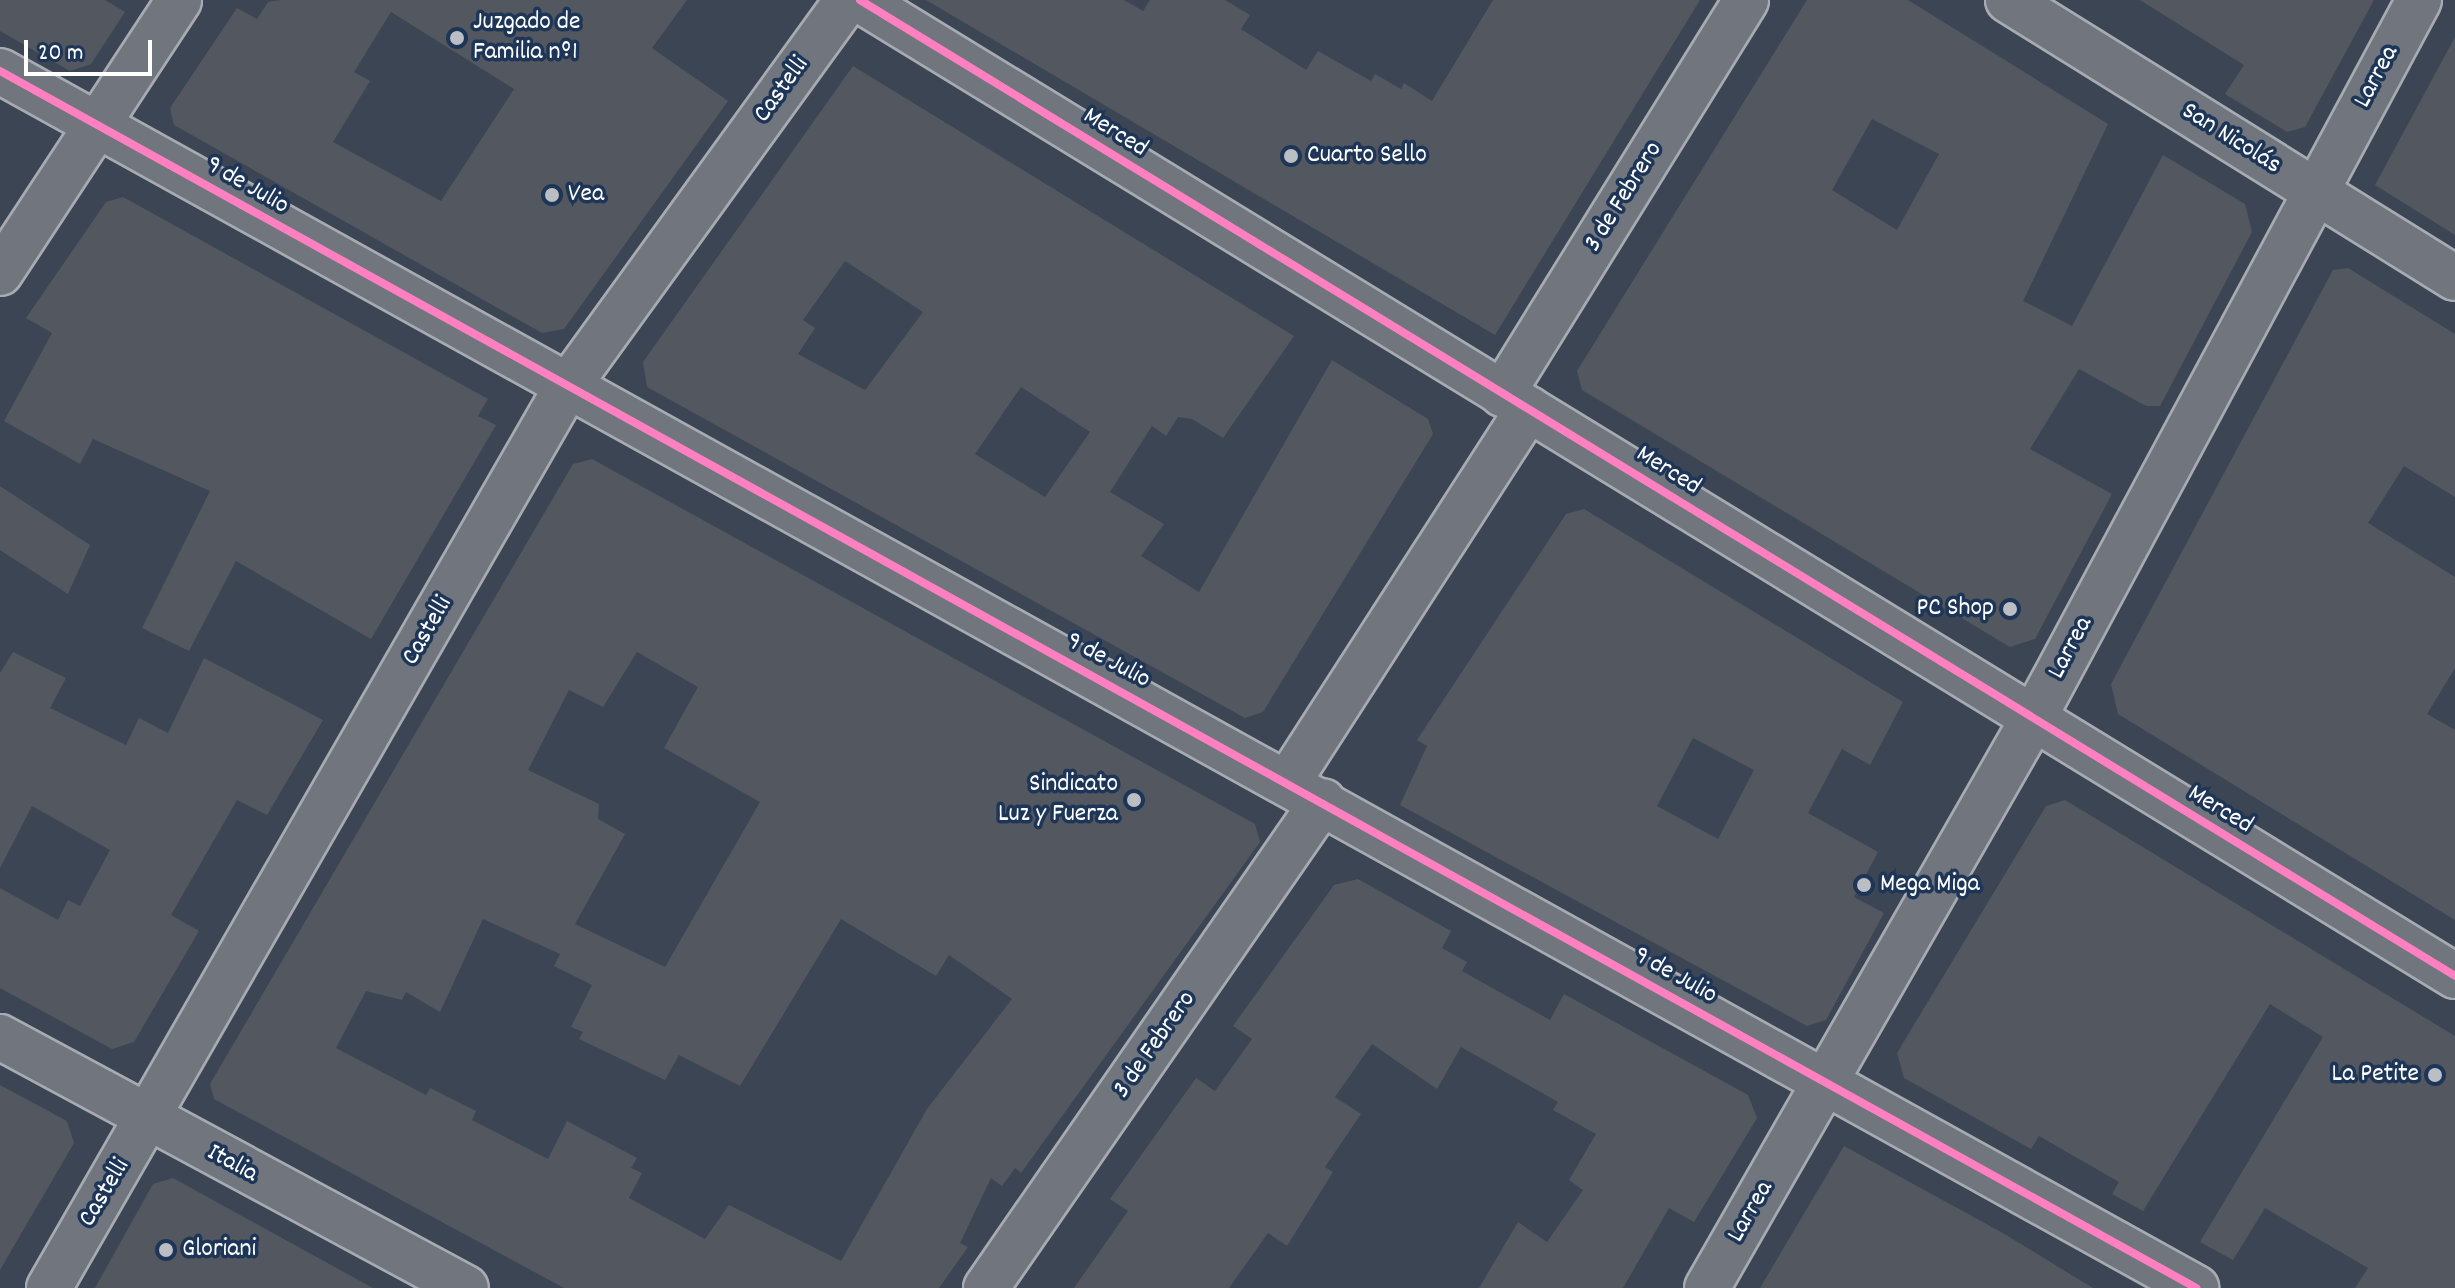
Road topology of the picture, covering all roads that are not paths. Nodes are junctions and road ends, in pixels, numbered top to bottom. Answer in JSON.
{"nodes":[{"id":1,"x":179,"y":0,"type":"edge"},
{"id":2,"x":847,"y":0,"type":"edge"},
{"id":3,"x":860,"y":0,"type":"edge"},
{"id":4,"x":1746,"y":0,"type":"edge"},
{"id":5,"x":2008,"y":0,"type":"edge"},
{"id":6,"x":2419,"y":0,"type":"edge"},
{"id":7,"x":0,"y":71,"type":"edge"},
{"id":8,"x":98,"y":124,"type":"junction"},
{"id":9,"x":2315,"y":192,"type":"junction"},
{"id":10,"x":0,"y":273,"type":"edge"},
{"id":11,"x":2455,"y":278,"type":"edge"},
{"id":12,"x":565,"y":390,"type":"junction"},
{"id":13,"x":1515,"y":402,"type":"junction"},
{"id":14,"x":2033,"y":719,"type":"junction"},
{"id":15,"x":1306,"y":791,"type":"junction"},
{"id":16,"x":2455,"y":976,"type":"edge"},
{"id":17,"x":0,"y":1037,"type":"edge"},
{"id":18,"x":1825,"y":1084,"type":"junction"},
{"id":19,"x":149,"y":1119,"type":"junction"},
{"id":20,"x":49,"y":1288,"type":"edge"},
{"id":21,"x":466,"y":1288,"type":"edge"},
{"id":22,"x":986,"y":1288,"type":"edge"},
{"id":23,"x":1707,"y":1288,"type":"edge"},
{"id":24,"x":2196,"y":1288,"type":"edge"}],
"edges":[{"from":1,"to":8,"type":"street"},
{"from":2,"to":12,"type":"street","name":"Castelli"},
{"from":3,"to":13,"type":"street","name":"Merced"},
{"from":4,"to":13,"type":"street","name":"3 de Febrero"},
{"from":5,"to":9,"type":"street","name":"San Nicolás"},
{"from":6,"to":9,"type":"street","name":"Larrea"},
{"from":7,"to":8,"type":"street","name":"9 de Julio"},
{"from":8,"to":10,"type":"street"},
{"from":8,"to":12,"type":"street","name":"9 de Julio"},
{"from":9,"to":11,"type":"street","name":"San Nicolás"},
{"from":9,"to":14,"type":"street","name":"Larrea"},
{"from":12,"to":15,"type":"street","name":"9 de Julio"},
{"from":12,"to":19,"type":"street","name":"Castelli"},
{"from":13,"to":14,"type":"street","name":"Merced"},
{"from":13,"to":15,"type":"street","name":"3 de Febrero"},
{"from":14,"to":16,"type":"street","name":"Merced"},
{"from":14,"to":18,"type":"street","name":"Larrea"},
{"from":15,"to":18,"type":"street","name":"9 de Julio"},
{"from":15,"to":22,"type":"street","name":"3 de Febrero"},
{"from":17,"to":19,"type":"street","name":"Italia"},
{"from":18,"to":23,"type":"street","name":"Larrea"},
{"from":18,"to":24,"type":"street","name":"9 de Julio"},
{"from":19,"to":20,"type":"street","name":"Castelli"},
{"from":19,"to":21,"type":"street","name":"Italia"}]}
